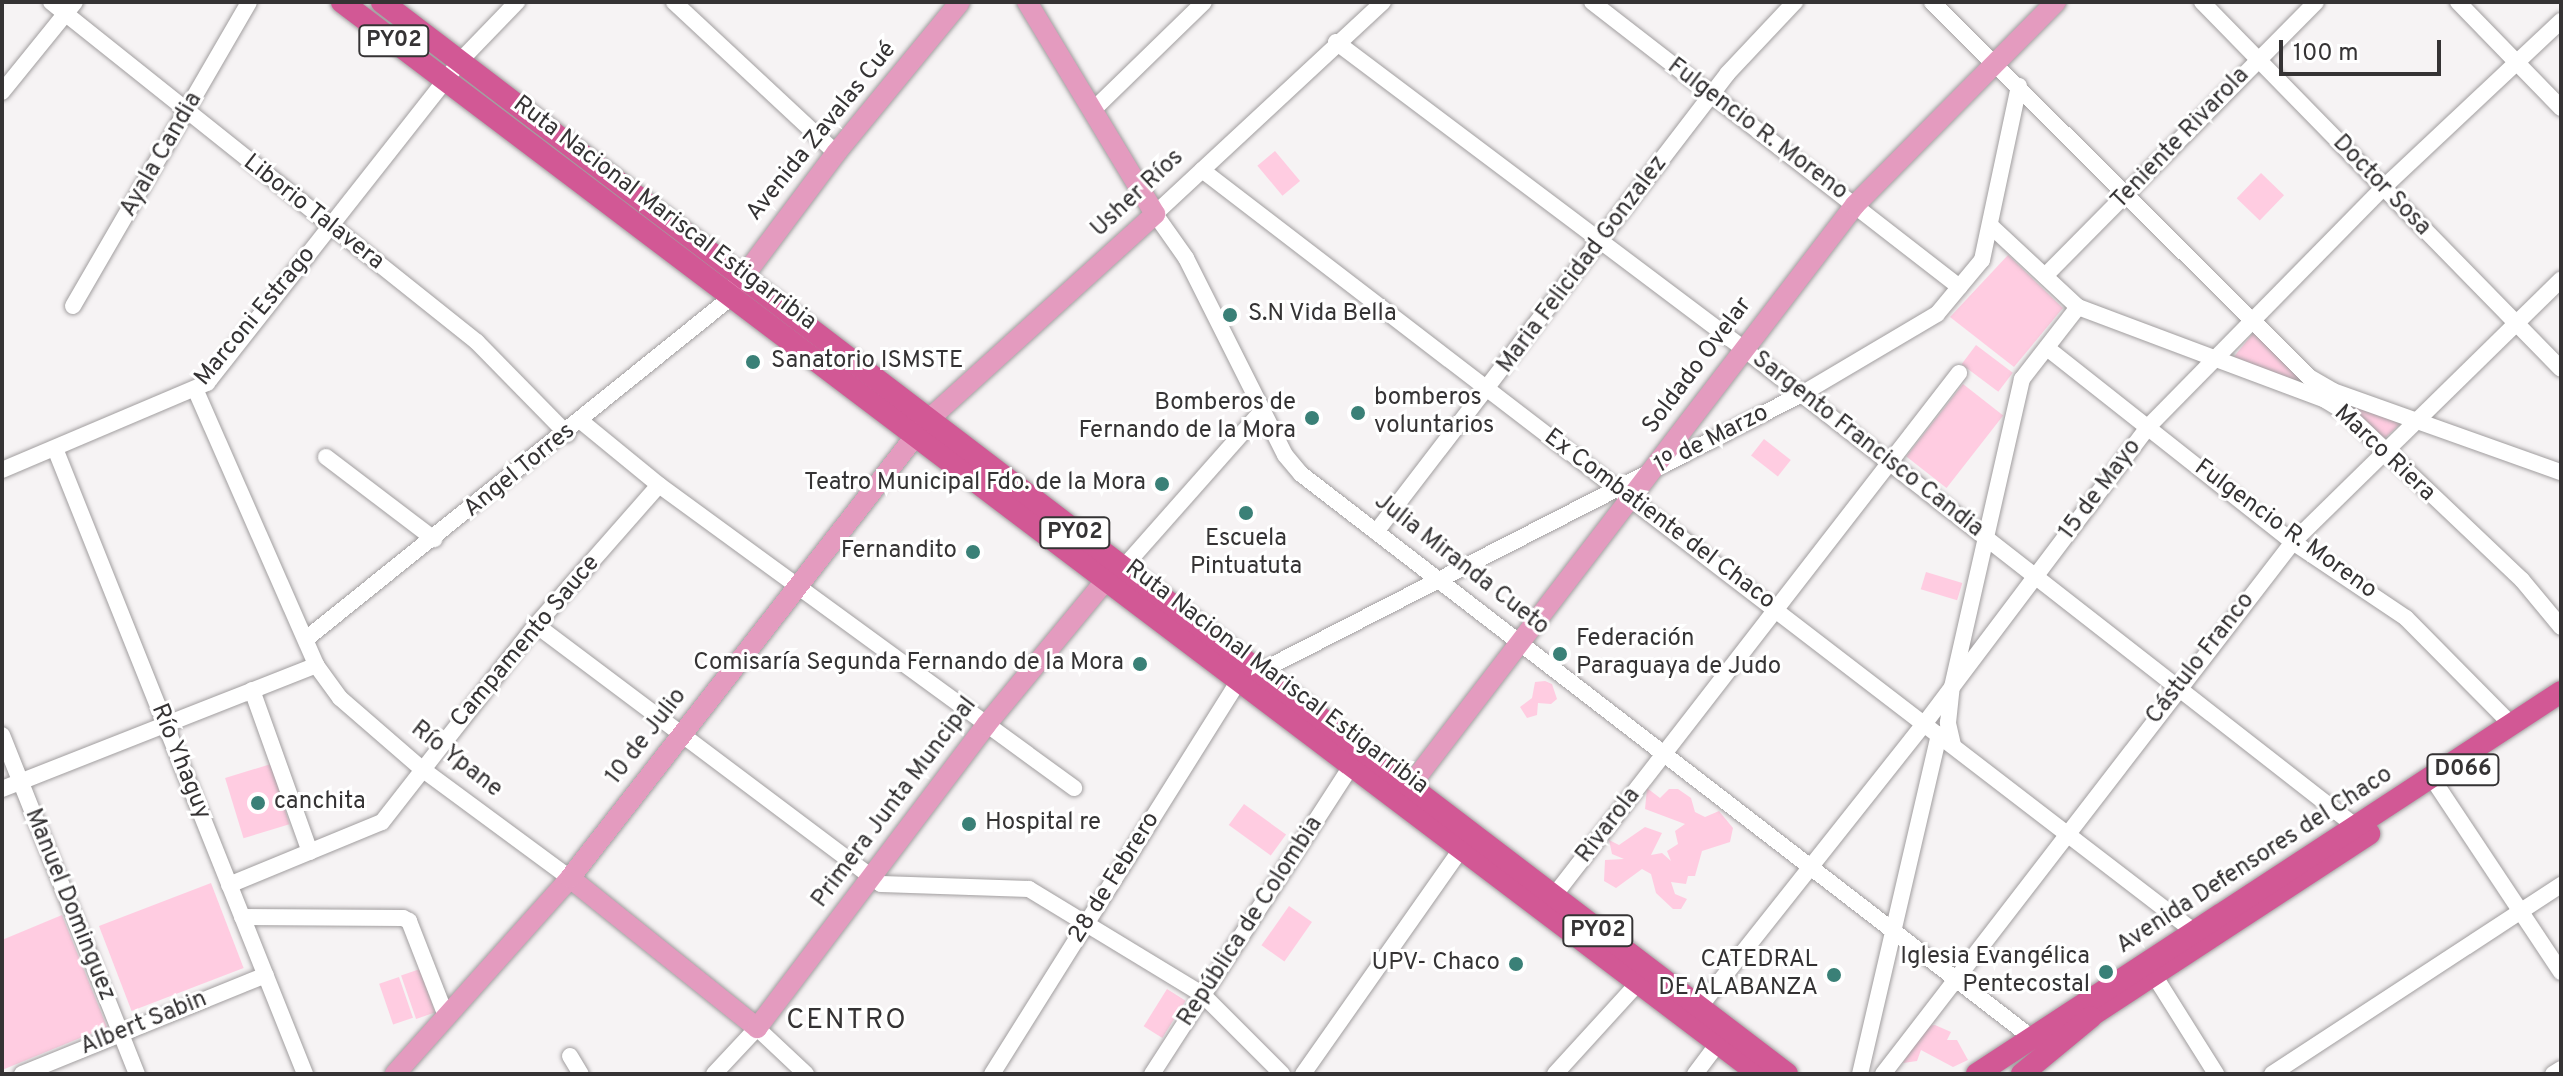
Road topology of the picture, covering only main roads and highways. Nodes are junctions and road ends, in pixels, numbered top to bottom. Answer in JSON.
{"nodes":[{"id":1,"x":342,"y":2,"type":"edge"},
{"id":2,"x":382,"y":2,"type":"edge"},
{"id":3,"x":960,"y":2,"type":"edge"},
{"id":4,"x":1027,"y":2,"type":"edge"},
{"id":5,"x":2056,"y":2,"type":"edge"},
{"id":6,"x":1155,"y":214,"type":"joint"},
{"id":7,"x":742,"y":276,"type":"junction"},
{"id":8,"x":729,"y":299,"type":"junction"},
{"id":9,"x":921,"y":429,"type":"junction"},
{"id":10,"x":1113,"y":575,"type":"junction"},
{"id":11,"x":2561,"y":692,"type":"edge"},
{"id":12,"x":2561,"y":707,"type":"edge"},
{"id":13,"x":1380,"y":777,"type":"junction"},
{"id":14,"x":1410,"y":786,"type":"junction"},
{"id":15,"x":2361,"y":831,"type":"junction"},
{"id":16,"x":570,"y":878,"type":"junction"},
{"id":17,"x":2092,"y":1007,"type":"junction"},
{"id":18,"x":757,"y":1028,"type":"joint"},
{"id":19,"x":2038,"y":1035,"type":"junction"},
{"id":20,"x":395,"y":1074,"type":"edge"},
{"id":21,"x":1759,"y":1074,"type":"edge"},
{"id":22,"x":1787,"y":1074,"type":"edge"},
{"id":23,"x":1958,"y":1074,"type":"edge"},
{"id":24,"x":1977,"y":1074,"type":"edge"},
{"id":25,"x":2002,"y":1074,"type":"edge"},
{"id":26,"x":2022,"y":1074,"type":"edge"}],
"edges":[{"from":1,"to":8,"type":"highway","name":"Ruta Nacional Mariscal Estigarribia","number":"PY02"},
{"from":2,"to":7,"type":"highway","name":"Ruta Nacional Mariscal Estigarribia","number":"PY02"},
{"from":3,"to":7,"type":"main road","name":"Avenida Zavalas Cué"},
{"from":4,"to":6,"type":"main road","name":"Julia Miranda Cueto"},
{"from":5,"to":14,"type":"main road","name":"Soldado Ovelar"},
{"from":6,"to":9,"type":"main road","name":"Usher Ríos"},
{"from":7,"to":8,"type":"main road","name":"Avenida Zavalas Cué"},
{"from":7,"to":9,"type":"highway","name":"Ruta Nacional Mariscal Estigarribia","number":"PY02"},
{"from":8,"to":9,"type":"highway","name":"Ruta Nacional Mariscal Estigarribia","number":"PY02"},
{"from":9,"to":10,"type":"highway","name":"Ruta Nacional Mariscal Estigarribia","number":"PY02"},
{"from":9,"to":16,"type":"main road","name":"10 de Julio"},
{"from":10,"to":13,"type":"highway","name":"Ruta Nacional Mariscal Estigarribia","number":"PY02"},
{"from":10,"to":13,"type":"highway","name":"Ruta Nacional Mariscal Estigarribia","number":"PY02"},
{"from":10,"to":18,"type":"main road","name":"Primera Junta Muncipal"},
{"from":11,"to":15,"type":"highway","name":"Avenida Defensores del Chaco","number":"D066"},
{"from":12,"to":15,"type":"highway","name":"Avenida Defensores del Chaco","number":"D066"},
{"from":13,"to":14,"type":"highway","name":"Ruta Nacional Mariscal Estigarribia","number":"PY02"},
{"from":13,"to":21,"type":"highway","name":"Ruta Nacional Mariscal Estigarribia","number":"PY02"},
{"from":14,"to":22,"type":"highway","name":"Ruta Nacional Mariscal Estigarribia","number":"PY02"},
{"from":15,"to":17,"type":"highway","name":"Avenida Defensores del Chaco","number":"D066"},
{"from":15,"to":17,"type":"highway","name":"Avenida Defensores del Chaco","number":"D066"},
{"from":16,"to":18,"type":"main road","name":"Río Ypane"},
{"from":16,"to":20,"type":"main road","name":"10 de Julio"},
{"from":17,"to":19,"type":"highway","name":"Avenida Defensores del Chaco","number":"D066"},
{"from":17,"to":26,"type":"highway"},
{"from":19,"to":23,"type":"highway"},
{"from":19,"to":24,"type":"highway","name":"Avenida Defensores del Chaco","number":"D066"},
{"from":19,"to":25,"type":"highway","name":"Avenida Defensores del Chaco","number":"D066"}]}
